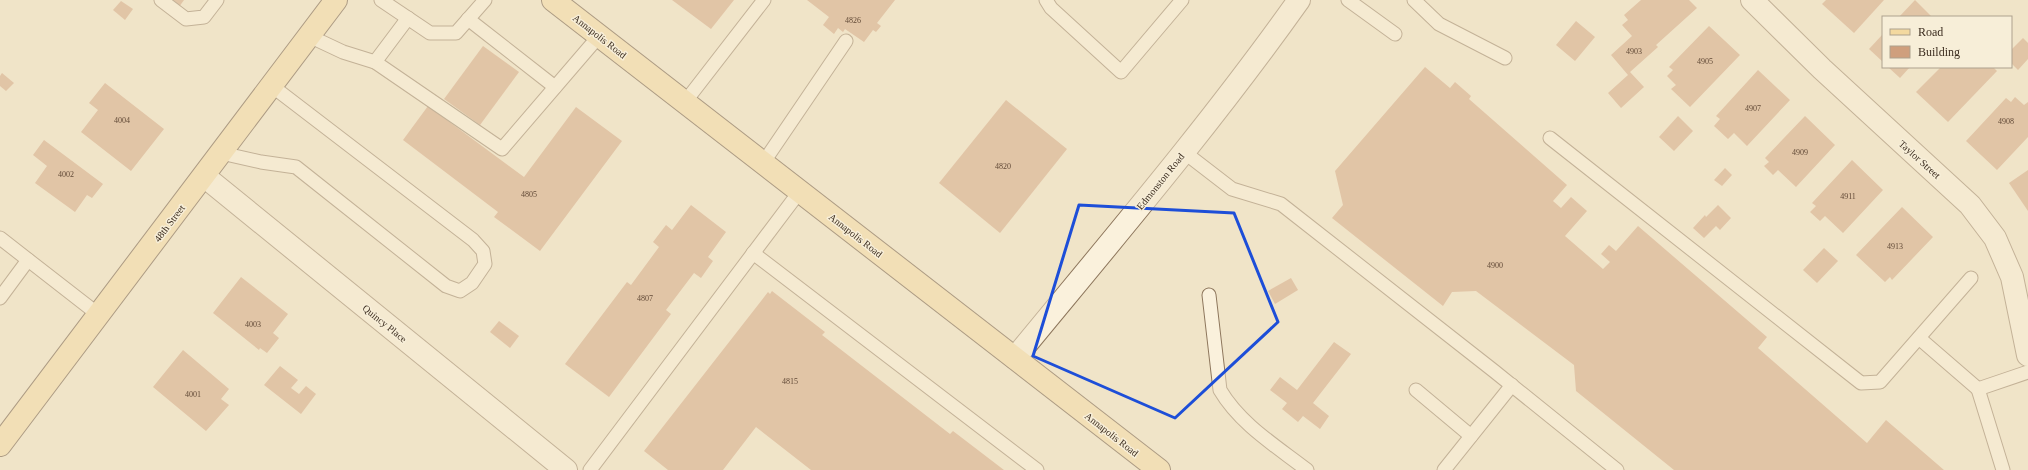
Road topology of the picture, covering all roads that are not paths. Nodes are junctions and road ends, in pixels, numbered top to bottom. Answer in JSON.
{"nodes":[{"id":1,"x":162,"y":0,"type":"edge"},
{"id":2,"x":217,"y":0,"type":"edge"},
{"id":3,"x":336,"y":0,"type":"edge"},
{"id":4,"x":381,"y":0,"type":"edge"},
{"id":5,"x":485,"y":0,"type":"edge"},
{"id":6,"x":553,"y":0,"type":"edge"},
{"id":7,"x":764,"y":0,"type":"edge"},
{"id":8,"x":1046,"y":0,"type":"edge"},
{"id":9,"x":1182,"y":0,"type":"edge"},
{"id":10,"x":1299,"y":0,"type":"edge"},
{"id":11,"x":1348,"y":0,"type":"edge"},
{"id":12,"x":1414,"y":0,"type":"edge"},
{"id":13,"x":1752,"y":0,"type":"edge"},
{"id":14,"x":408,"y":18,"type":"junction"},
{"id":15,"x":468,"y":19,"type":"junction"},
{"id":16,"x":1395,"y":34,"type":"dead end"},
{"id":17,"x":309,"y":36,"type":"junction"},
{"id":18,"x":599,"y":36,"type":"junction"},
{"id":19,"x":846,"y":41,"type":"dead end"},
{"id":20,"x":1505,"y":58,"type":"dead end"},
{"id":21,"x":375,"y":62,"type":"junction"},
{"id":22,"x":272,"y":86,"type":"junction"},
{"id":23,"x":555,"y":87,"type":"junction"},
{"id":24,"x":685,"y":102,"type":"junction"},
{"id":25,"x":1550,"y":138,"type":"dead end"},
{"id":26,"x":1184,"y":152,"type":"junction"},
{"id":27,"x":221,"y":153,"type":"junction"},
{"id":28,"x":763,"y":163,"type":"junction"},
{"id":29,"x":204,"y":176,"type":"junction"},
{"id":30,"x":800,"y":191,"type":"junction"},
{"id":31,"x":0,"y":238,"type":"edge"},
{"id":32,"x":753,"y":253,"type":"junction"},
{"id":33,"x":28,"y":260,"type":"junction"},
{"id":34,"x":1971,"y":278,"type":"dead end"},
{"id":35,"x":1209,"y":295,"type":"dead end"},
{"id":36,"x":0,"y":298,"type":"edge"},
{"id":37,"x":99,"y":315,"type":"junction"},
{"id":38,"x":1919,"y":338,"type":"junction"},
{"id":39,"x":2028,"y":355,"type":"edge"},
{"id":40,"x":1015,"y":358,"type":"junction"},
{"id":41,"x":2028,"y":372,"type":"edge"},
{"id":42,"x":1512,"y":385,"type":"junction"},
{"id":43,"x":1978,"y":388,"type":"junction"},
{"id":44,"x":1416,"y":390,"type":"dead end"},
{"id":45,"x":1471,"y":436,"type":"junction"},
{"id":46,"x":0,"y":445,"type":"edge"},
{"id":47,"x":566,"y":470,"type":"edge"},
{"id":48,"x":590,"y":470,"type":"edge"},
{"id":49,"x":1037,"y":470,"type":"edge"},
{"id":50,"x":1159,"y":470,"type":"edge"},
{"id":51,"x":1307,"y":470,"type":"edge"},
{"id":52,"x":1444,"y":470,"type":"edge"},
{"id":53,"x":1617,"y":470,"type":"edge"},
{"id":54,"x":2004,"y":470,"type":"edge"}],
"edges":[{"from":1,"to":2,"type":"lane"},
{"from":3,"to":17,"type":"main road","name":"48th Street"},
{"from":4,"to":14,"type":"lane"},
{"from":5,"to":15,"type":"lane"},
{"from":6,"to":18,"type":"main road","name":"Annapolis Road"},
{"from":7,"to":24,"type":"lane"},
{"from":8,"to":9,"type":"lane"},
{"from":10,"to":26,"type":"street","name":"Edmonston Road"},
{"from":11,"to":16,"type":"lane"},
{"from":12,"to":20,"type":"lane"},
{"from":13,"to":39,"type":"street","name":"Taylor Street"},
{"from":14,"to":15,"type":"lane"},
{"from":14,"to":21,"type":"lane"},
{"from":15,"to":23,"type":"lane"},
{"from":17,"to":21,"type":"lane"},
{"from":17,"to":22,"type":"main road","name":"48th Street"},
{"from":18,"to":23,"type":"lane"},
{"from":18,"to":24,"type":"main road","name":"Annapolis Road"},
{"from":19,"to":28,"type":"lane"},
{"from":21,"to":23,"type":"lane"},
{"from":22,"to":27,"type":"main road","name":"48th Street"},
{"from":22,"to":27,"type":"lane"},
{"from":24,"to":28,"type":"main road","name":"Annapolis Road"},
{"from":25,"to":38,"type":"lane"},
{"from":26,"to":40,"type":"street","name":"Edmonston Road"},
{"from":26,"to":42,"type":"lane"},
{"from":27,"to":29,"type":"main road","name":"48th Street"},
{"from":28,"to":30,"type":"main road","name":"Annapolis Road"},
{"from":29,"to":37,"type":"main road","name":"48th Street"},
{"from":29,"to":47,"type":"street","name":"Quincy Place"},
{"from":30,"to":32,"type":"lane"},
{"from":30,"to":40,"type":"main road","name":"Annapolis Road"},
{"from":31,"to":33,"type":"lane"},
{"from":32,"to":48,"type":"lane"},
{"from":32,"to":49,"type":"lane"},
{"from":33,"to":36,"type":"lane"},
{"from":33,"to":37,"type":"lane"},
{"from":34,"to":38,"type":"lane"},
{"from":35,"to":51,"type":"lane"},
{"from":37,"to":46,"type":"main road","name":"48th Street"},
{"from":38,"to":43,"type":"lane"},
{"from":40,"to":50,"type":"main road","name":"Annapolis Road"},
{"from":41,"to":43,"type":"lane"},
{"from":42,"to":45,"type":"lane"},
{"from":42,"to":53,"type":"lane"},
{"from":43,"to":54,"type":"lane"},
{"from":44,"to":45,"type":"lane"},
{"from":45,"to":52,"type":"lane"}]}
